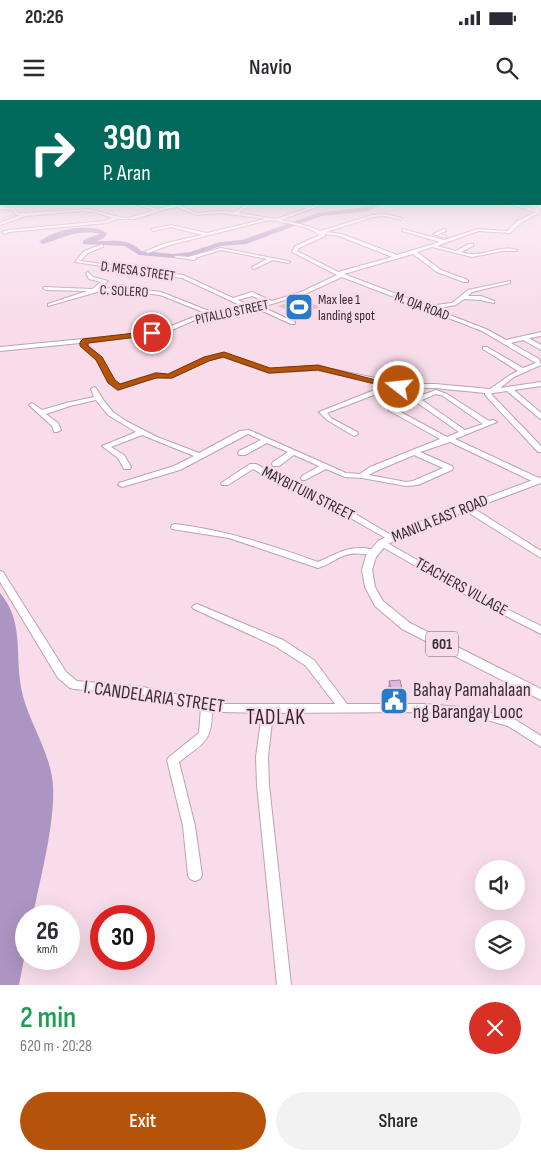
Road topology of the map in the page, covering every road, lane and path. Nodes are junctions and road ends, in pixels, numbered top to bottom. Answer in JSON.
{"nodes":[{"id":1,"x":35,"y":232,"type":"edge"},
{"id":2,"x":200,"y":232,"type":"edge"},
{"id":3,"x":218,"y":232,"type":"edge"},
{"id":4,"x":416,"y":232,"type":"edge"},
{"id":5,"x":439,"y":232,"type":"edge"},
{"id":6,"x":471,"y":232,"type":"edge"},
{"id":7,"x":322,"y":233,"type":"joint"},
{"id":8,"x":21,"y":234,"type":"dead end"},
{"id":9,"x":208,"y":234,"type":"junction"},
{"id":10,"x":449,"y":239,"type":"junction"},
{"id":11,"x":443,"y":241,"type":"junction"},
{"id":12,"x":471,"y":245,"type":"dead end"},
{"id":13,"x":102,"y":246,"type":"dead end"},
{"id":14,"x":433,"y":246,"type":"junction"},
{"id":15,"x":516,"y":250,"type":"dead end"},
{"id":16,"x":230,"y":251,"type":"junction"},
{"id":17,"x":148,"y":252,"type":"dead end"},
{"id":18,"x":414,"y":252,"type":"junction"},
{"id":19,"x":457,"y":252,"type":"junction"},
{"id":20,"x":474,"y":252,"type":"dead end"},
{"id":21,"x":465,"y":254,"type":"junction"},
{"id":22,"x":300,"y":256,"type":"junction"},
{"id":23,"x":176,"y":257,"type":"dead end"},
{"id":24,"x":397,"y":257,"type":"junction"},
{"id":25,"x":190,"y":258,"type":"junction"},
{"id":26,"x":272,"y":259,"type":"junction"},
{"id":27,"x":254,"y":268,"type":"dead end"},
{"id":28,"x":118,"y":269,"type":"junction"},
{"id":29,"x":88,"y":273,"type":"dead end"},
{"id":30,"x":340,"y":275,"type":"junction"},
{"id":31,"x":105,"y":281,"type":"junction"},
{"id":32,"x":466,"y":281,"type":"dead end"},
{"id":33,"x":508,"y":282,"type":"dead end"},
{"id":34,"x":46,"y":288,"type":"dead end"},
{"id":35,"x":95,"y":290,"type":"junction"},
{"id":36,"x":464,"y":297,"type":"junction"},
{"id":37,"x":234,"y":300,"type":"junction"},
{"id":38,"x":492,"y":302,"type":"dead end"},
{"id":39,"x":272,"y":303,"type":"junction"},
{"id":40,"x":50,"y":305,"type":"dead end"},
{"id":41,"x":255,"y":308,"type":"junction"},
{"id":42,"x":428,"y":308,"type":"junction"},
{"id":43,"x":214,"y":315,"type":"junction"},
{"id":44,"x":293,"y":323,"type":"dead end"},
{"id":45,"x":541,"y":334,"type":"edge"},
{"id":46,"x":524,"y":338,"type":"junction"},
{"id":47,"x":83,"y":342,"type":"junction"},
{"id":48,"x":506,"y":342,"type":"junction"},
{"id":49,"x":485,"y":348,"type":"dead end"},
{"id":50,"x":541,"y":348,"type":"edge"},
{"id":51,"x":0,"y":350,"type":"edge"},
{"id":52,"x":523,"y":371,"type":"junction"},
{"id":53,"x":394,"y":386,"type":"junction"},
{"id":54,"x":540,"y":386,"type":"edge"},
{"id":55,"x":509,"y":388,"type":"junction"},
{"id":56,"x":94,"y":389,"type":"dead end"},
{"id":57,"x":490,"y":391,"type":"junction"},
{"id":58,"x":97,"y":398,"type":"junction"},
{"id":59,"x":416,"y":399,"type":"junction"},
{"id":60,"x":32,"y":404,"type":"dead end"},
{"id":61,"x":40,"y":413,"type":"junction"},
{"id":62,"x":541,"y":417,"type":"edge"},
{"id":63,"x":57,"y":430,"type":"dead end"},
{"id":64,"x":144,"y":432,"type":"junction"},
{"id":65,"x":465,"y":433,"type":"junction"},
{"id":66,"x":354,"y":434,"type":"dead end"},
{"id":67,"x":449,"y":439,"type":"junction"},
{"id":68,"x":267,"y":440,"type":"junction"},
{"id":69,"x":541,"y":450,"type":"edge"},
{"id":70,"x":294,"y":452,"type":"junction"},
{"id":71,"x":414,"y":452,"type":"junction"},
{"id":72,"x":242,"y":453,"type":"dead end"},
{"id":73,"x":200,"y":456,"type":"junction"},
{"id":74,"x":276,"y":464,"type":"dead end"},
{"id":75,"x":127,"y":467,"type":"dead end"},
{"id":76,"x":324,"y":467,"type":"junction"},
{"id":77,"x":362,"y":476,"type":"junction"},
{"id":78,"x":305,"y":478,"type":"dead end"},
{"id":79,"x":540,"y":480,"type":"edge"},
{"id":80,"x":225,"y":483,"type":"dead end"},
{"id":81,"x":122,"y":485,"type":"dead end"},
{"id":82,"x":466,"y":508,"type":"junction"},
{"id":83,"x":175,"y":528,"type":"dead end"},
{"id":84,"x":392,"y":538,"type":"junction"},
{"id":85,"x":378,"y":547,"type":"junction"},
{"id":86,"x":541,"y":554,"type":"edge"},
{"id":87,"x":0,"y":574,"type":"edge"},
{"id":88,"x":197,"y":607,"type":"dead end"},
{"id":89,"x":541,"y":630,"type":"edge"},
{"id":90,"x":541,"y":695,"type":"edge"},
{"id":91,"x":207,"y":705,"type":"junction"},
{"id":92,"x":343,"y":707,"type":"junction"},
{"id":93,"x":268,"y":709,"type":"junction"},
{"id":94,"x":541,"y":742,"type":"edge"},
{"id":95,"x":195,"y":875,"type":"dead end"},
{"id":96,"x":284,"y":985,"type":"edge"}],
"edges":[{"from":1,"to":8,"type":"street"},
{"from":2,"to":9,"type":"street"},
{"from":3,"to":9,"type":"street"},
{"from":4,"to":11,"type":"street"},
{"from":5,"to":10,"type":"street"},
{"from":6,"to":10,"type":"street"},
{"from":7,"to":22,"type":"street"},
{"from":7,"to":24,"type":"street"},
{"from":9,"to":17,"type":"street"},
{"from":10,"to":11,"type":"street"},
{"from":11,"to":14,"type":"street"},
{"from":12,"to":19,"type":"street"},
{"from":13,"to":28,"type":"street","name":"D. MESA STREET"},
{"from":14,"to":18,"type":"street"},
{"from":14,"to":19,"type":"street"},
{"from":15,"to":21,"type":"street"},
{"from":16,"to":25,"type":"street"},
{"from":16,"to":25,"type":"street"},
{"from":16,"to":26,"type":"street"},
{"from":18,"to":24,"type":"street"},
{"from":18,"to":32,"type":"street"},
{"from":19,"to":21,"type":"street"},
{"from":20,"to":21,"type":"street"},
{"from":22,"to":26,"type":"street"},
{"from":22,"to":30,"type":"street","name":"M. OJA ROAD"},
{"from":23,"to":25,"type":"street"},
{"from":24,"to":30,"type":"street"},
{"from":26,"to":27,"type":"street"},
{"from":28,"to":31,"type":"street"},
{"from":28,"to":37,"type":"street","name":"D. MESA STREET"},
{"from":29,"to":31,"type":"street","name":"C. SOLERO"},
{"from":30,"to":39,"type":"street","name":"PITALLO STREET"},
{"from":30,"to":42,"type":"street","name":"M. OJA ROAD"},
{"from":31,"to":35,"type":"street","name":"C. SOLERO"},
{"from":33,"to":36,"type":"street"},
{"from":34,"to":35,"type":"street"},
{"from":35,"to":40,"type":"street"},
{"from":35,"to":43,"type":"street","name":"C. SOLERO"},
{"from":36,"to":38,"type":"street"},
{"from":36,"to":42,"type":"street"},
{"from":37,"to":39,"type":"street"},
{"from":37,"to":41,"type":"street","name":"D. MESA STREET"},
{"from":39,"to":41,"type":"street","name":"PITALLO STREET"},
{"from":41,"to":43,"type":"street","name":"PITALLO STREET"},
{"from":41,"to":44,"type":"street"},
{"from":42,"to":48,"type":"street","name":"M. OJA ROAD"},
{"from":43,"to":47,"type":"street","name":"PITALLO STREET"},
{"from":45,"to":46,"type":"street"},
{"from":46,"to":48,"type":"street"},
{"from":46,"to":50,"type":"street"},
{"from":47,"to":51,"type":"street","name":"PITALLO STREET"},
{"from":47,"to":53,"type":"street"},
{"from":48,"to":52,"type":"street","name":"M. OJA ROAD"},
{"from":49,"to":52,"type":"street"},
{"from":52,"to":57,"type":"street","name":"M. OJA ROAD"},
{"from":53,"to":57,"type":"street"},
{"from":53,"to":66,"type":"street"},
{"from":54,"to":55,"type":"street"},
{"from":55,"to":57,"type":"street"},
{"from":55,"to":62,"type":"street"},
{"from":56,"to":58,"type":"street"},
{"from":57,"to":69,"type":"street"},
{"from":58,"to":61,"type":"street"},
{"from":58,"to":64,"type":"street"},
{"from":59,"to":65,"type":"street"},
{"from":59,"to":65,"type":"street"},
{"from":59,"to":67,"type":"street"},
{"from":60,"to":61,"type":"street"},
{"from":61,"to":63,"type":"street"},
{"from":64,"to":73,"type":"street"},
{"from":64,"to":75,"type":"street"},
{"from":65,"to":67,"type":"street"},
{"from":67,"to":71,"type":"street"},
{"from":67,"to":79,"type":"street"},
{"from":68,"to":70,"type":"street"},
{"from":68,"to":72,"type":"street"},
{"from":68,"to":73,"type":"street"},
{"from":70,"to":74,"type":"street"},
{"from":70,"to":76,"type":"street"},
{"from":71,"to":77,"type":"street"},
{"from":71,"to":77,"type":"street"},
{"from":73,"to":81,"type":"street"},
{"from":76,"to":77,"type":"street"},
{"from":76,"to":78,"type":"street"},
{"from":79,"to":82,"type":"main road","name":"MANILA EAST ROAD"},
{"from":80,"to":84,"type":"street","name":"MAYBITUIN STREET"},
{"from":82,"to":84,"type":"main road","name":"MANILA EAST ROAD"},
{"from":82,"to":86,"type":"street"},
{"from":83,"to":85,"type":"street"},
{"from":84,"to":85,"type":"main road","name":"MANILA EAST ROAD"},
{"from":85,"to":89,"type":"street","name":"TEACHERS VILLAGE"},
{"from":85,"to":90,"type":"main road","name":"MANILA EAST ROAD","number":"601"},
{"from":87,"to":91,"type":"street","name":"I. CANDELARIA STREET"},
{"from":88,"to":92,"type":"street"},
{"from":91,"to":93,"type":"street","name":"I. CANDELARIA STREET"},
{"from":91,"to":95,"type":"street"},
{"from":92,"to":93,"type":"street","name":"I. CANDELARIA STREET"},
{"from":92,"to":94,"type":"street","name":"I. CANDELARIA STREET"},
{"from":93,"to":96,"type":"street"}]}
